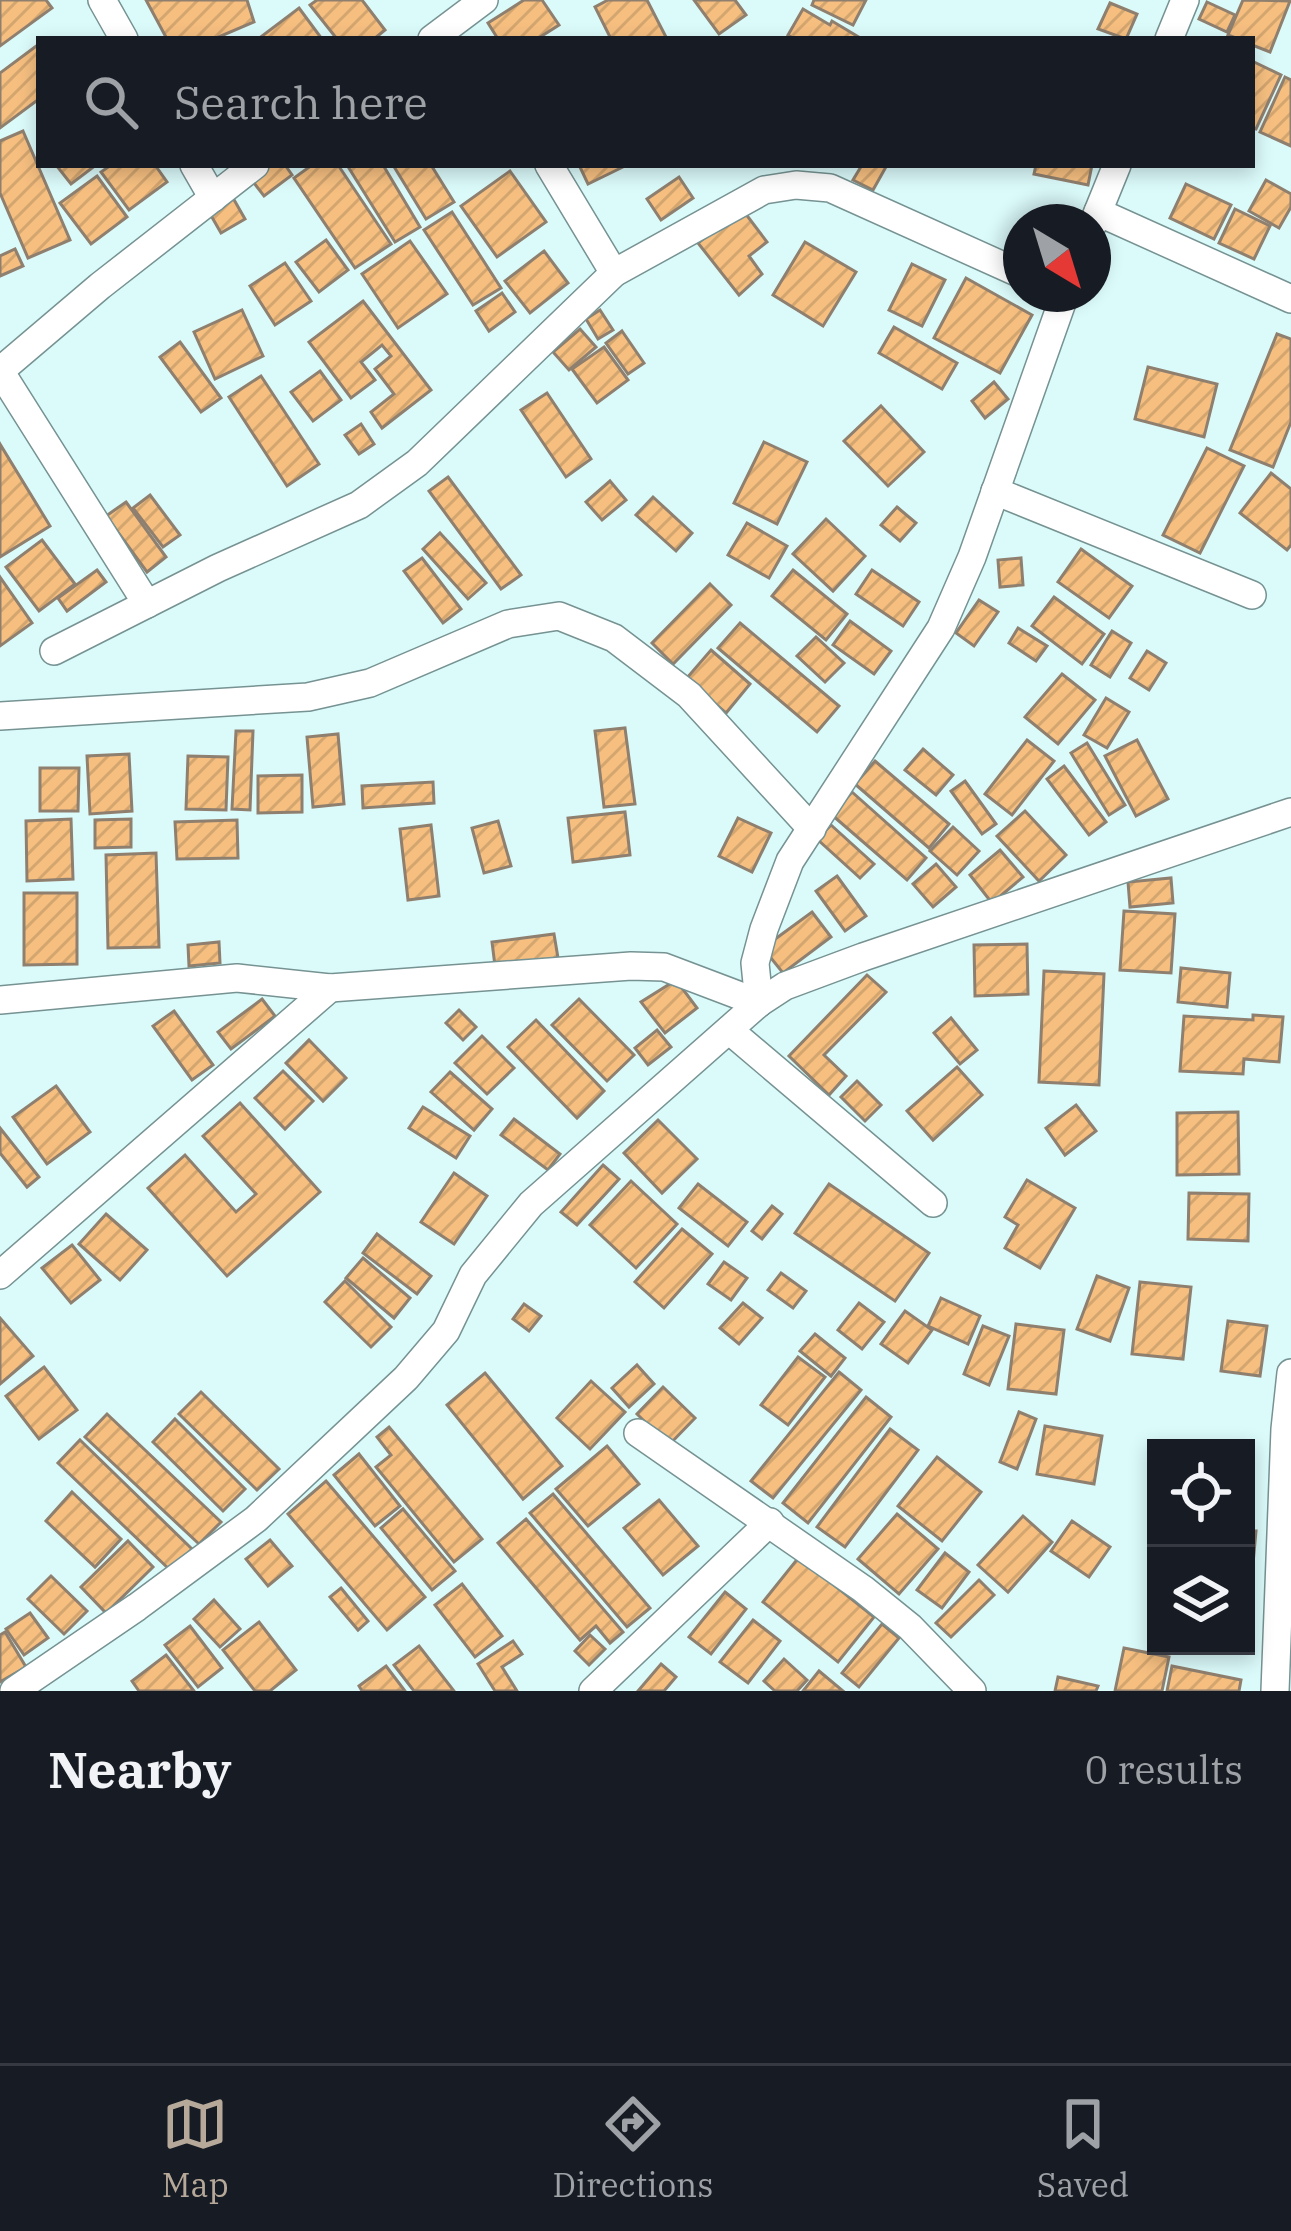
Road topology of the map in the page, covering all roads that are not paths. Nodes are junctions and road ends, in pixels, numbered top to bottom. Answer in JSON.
{"nodes":[{"id":1,"x":102,"y":0,"type":"edge"},
{"id":2,"x":484,"y":0,"type":"edge"},
{"id":3,"x":1185,"y":0,"type":"edge"},
{"id":4,"x":466,"y":19,"type":"edge"},
{"id":5,"x":122,"y":36,"type":"edge"},
{"id":6,"x":437,"y":36,"type":"edge"},
{"id":7,"x":1170,"y":36,"type":"edge"},
{"id":8,"x":196,"y":168,"type":"edge"},
{"id":9,"x":251,"y":168,"type":"edge"},
{"id":10,"x":551,"y":168,"type":"edge"},
{"id":11,"x":1116,"y":168,"type":"edge"},
{"id":12,"x":213,"y":198,"type":"junction"},
{"id":13,"x":1101,"y":204,"type":"edge"},
{"id":14,"x":1111,"y":225,"type":"edge"},
{"id":15,"x":1003,"y":266,"type":"edge"},
{"id":16,"x":614,"y":273,"type":"junction"},
{"id":17,"x":1291,"y":299,"type":"edge"},
{"id":18,"x":1059,"y":312,"type":"edge"},
{"id":19,"x":0,"y":371,"type":"edge"},
{"id":20,"x":995,"y":490,"type":"junction"},
{"id":21,"x":1252,"y":595,"type":"dead end"},
{"id":22,"x":147,"y":604,"type":"junction"},
{"id":23,"x":54,"y":651,"type":"dead end"},
{"id":24,"x":0,"y":716,"type":"edge"},
{"id":25,"x":1291,"y":812,"type":"edge"},
{"id":26,"x":812,"y":829,"type":"junction"},
{"id":27,"x":330,"y":988,"type":"junction"},
{"id":28,"x":0,"y":1000,"type":"edge"},
{"id":29,"x":759,"y":1003,"type":"junction"},
{"id":30,"x":729,"y":1030,"type":"junction"},
{"id":31,"x":933,"y":1202,"type":"dead end"},
{"id":32,"x":0,"y":1275,"type":"edge"},
{"id":33,"x":1291,"y":1373,"type":"edge"},
{"id":34,"x":638,"y":1433,"type":"dead end"},
{"id":35,"x":770,"y":1522,"type":"junction"},
{"id":36,"x":14,"y":1691,"type":"edge"},
{"id":37,"x":593,"y":1691,"type":"edge"},
{"id":38,"x":972,"y":1691,"type":"edge"},
{"id":39,"x":1275,"y":1691,"type":"edge"}],
"edges":[{"from":1,"to":5,"type":"street"},
{"from":2,"to":4,"type":"street"},
{"from":3,"to":7,"type":"street"},
{"from":4,"to":6,"type":"street"},
{"from":8,"to":12,"type":"street"},
{"from":9,"to":12,"type":"street"},
{"from":10,"to":16,"type":"street"},
{"from":11,"to":13,"type":"street"},
{"from":12,"to":19,"type":"street"},
{"from":14,"to":17,"type":"street"},
{"from":15,"to":16,"type":"street"},
{"from":16,"to":22,"type":"street"},
{"from":18,"to":20,"type":"street"},
{"from":19,"to":22,"type":"street"},
{"from":20,"to":21,"type":"street"},
{"from":20,"to":26,"type":"street"},
{"from":22,"to":23,"type":"street"},
{"from":24,"to":26,"type":"street"},
{"from":25,"to":29,"type":"street"},
{"from":26,"to":29,"type":"street"},
{"from":27,"to":28,"type":"street"},
{"from":27,"to":29,"type":"street"},
{"from":27,"to":32,"type":"street"},
{"from":29,"to":30,"type":"street"},
{"from":30,"to":31,"type":"street"},
{"from":30,"to":36,"type":"street"},
{"from":33,"to":39,"type":"street"},
{"from":34,"to":35,"type":"street"},
{"from":35,"to":37,"type":"street"},
{"from":35,"to":38,"type":"street"}]}
